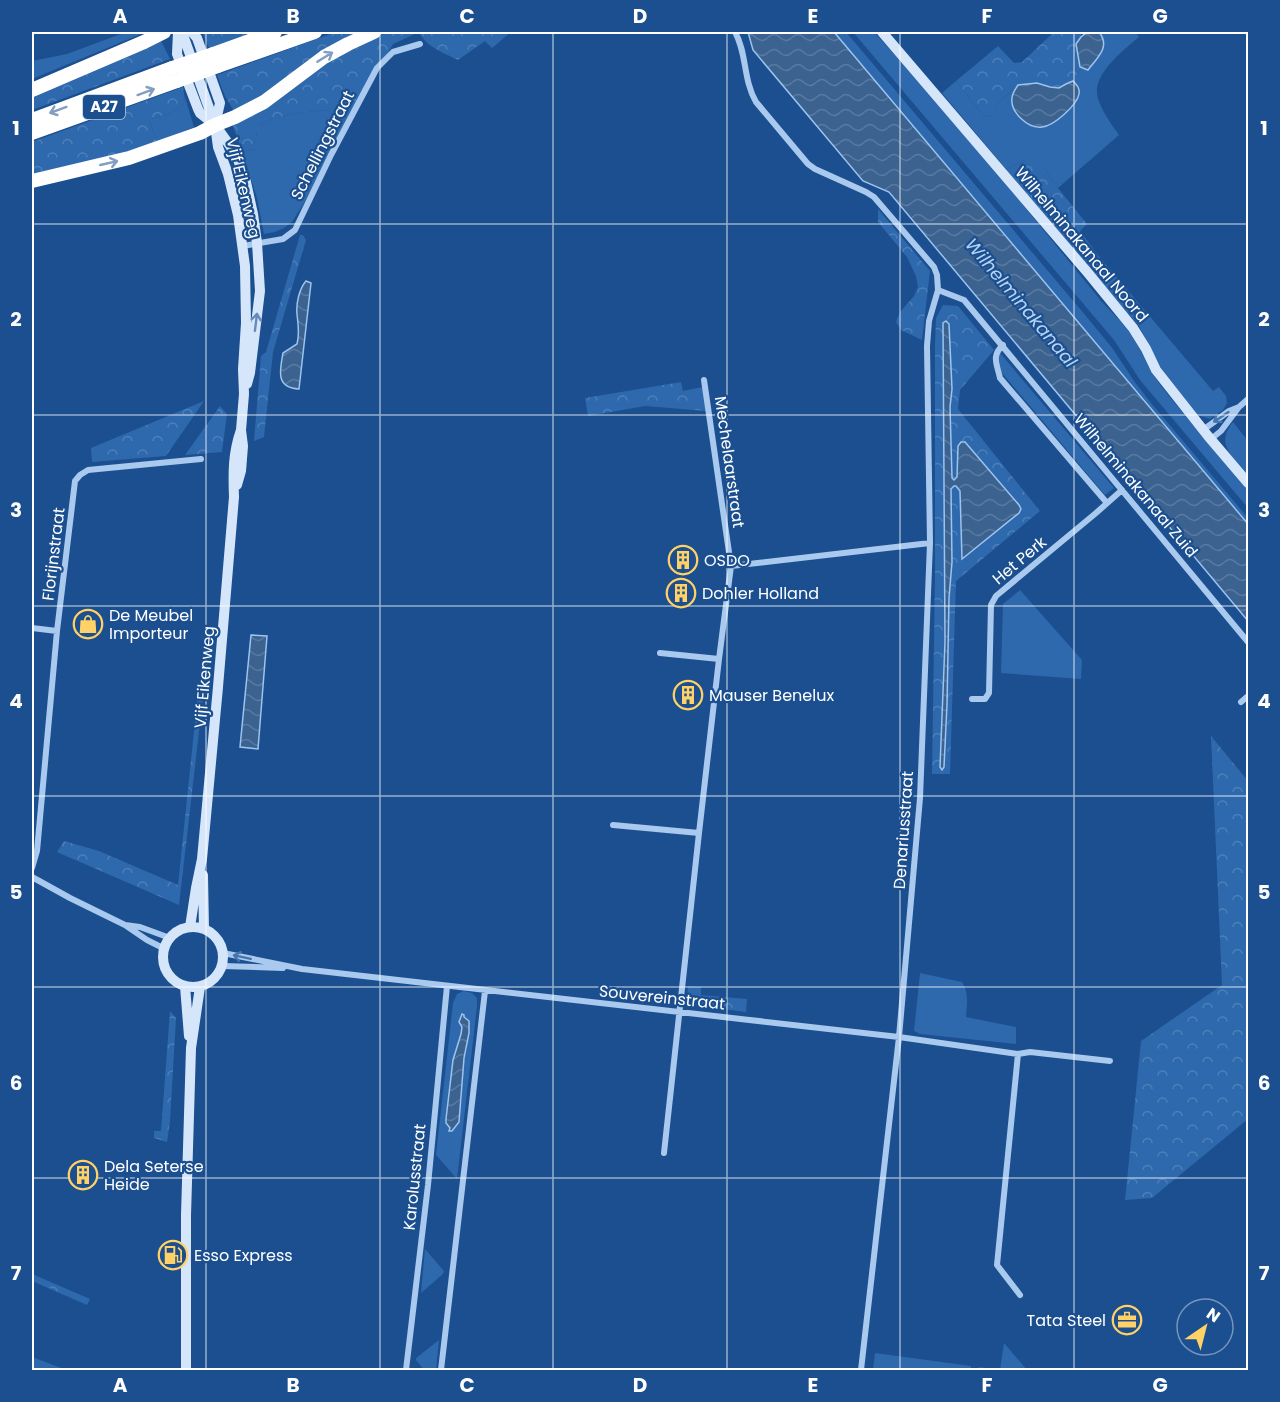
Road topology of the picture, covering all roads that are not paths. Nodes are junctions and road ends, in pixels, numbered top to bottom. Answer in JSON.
{"nodes":[{"id":1,"x":164,"y":32,"type":"edge"},
{"id":2,"x":180,"y":32,"type":"edge"},
{"id":3,"x":192,"y":32,"type":"edge"},
{"id":4,"x":274,"y":32,"type":"edge"},
{"id":5,"x":315,"y":32,"type":"edge"},
{"id":6,"x":374,"y":32,"type":"edge"},
{"id":7,"x":735,"y":32,"type":"edge"},
{"id":8,"x":882,"y":32,"type":"edge"},
{"id":9,"x":420,"y":44,"type":"dead end"},
{"id":10,"x":216,"y":60,"type":"junction"},
{"id":11,"x":175,"y":75,"type":"junction"},
{"id":12,"x":32,"y":90,"type":"edge"},
{"id":13,"x":32,"y":120,"type":"edge"},
{"id":14,"x":215,"y":125,"type":"junction"},
{"id":15,"x":32,"y":134,"type":"edge"},
{"id":16,"x":32,"y":181,"type":"edge"},
{"id":17,"x":257,"y":243,"type":"junction"},
{"id":18,"x":243,"y":246,"type":"junction"},
{"id":19,"x":938,"y":290,"type":"junction"},
{"id":20,"x":1003,"y":345,"type":"junction"},
{"id":21,"x":704,"y":380,"type":"dead end"},
{"id":22,"x":244,"y":394,"type":"junction"},
{"id":23,"x":1248,"y":399,"type":"edge"},
{"id":24,"x":1239,"y":407,"type":"junction"},
{"id":25,"x":1203,"y":430,"type":"junction"},
{"id":26,"x":1211,"y":439,"type":"junction"},
{"id":27,"x":201,"y":459,"type":"dead end"},
{"id":28,"x":1248,"y":483,"type":"edge"},
{"id":29,"x":1122,"y":490,"type":"junction"},
{"id":30,"x":1107,"y":503,"type":"junction"},
{"id":31,"x":930,"y":543,"type":"junction"},
{"id":32,"x":731,"y":566,"type":"junction"},
{"id":33,"x":32,"y":628,"type":"edge"},
{"id":34,"x":57,"y":631,"type":"junction"},
{"id":35,"x":1248,"y":642,"type":"edge"},
{"id":36,"x":660,"y":653,"type":"dead end"},
{"id":37,"x":719,"y":659,"type":"junction"},
{"id":38,"x":1248,"y":696,"type":"edge"},
{"id":39,"x":972,"y":699,"type":"dead end"},
{"id":40,"x":1241,"y":702,"type":"dead end"},
{"id":41,"x":613,"y":825,"type":"dead end"},
{"id":42,"x":699,"y":833,"type":"junction"},
{"id":43,"x":202,"y":859,"type":"junction"},
{"id":44,"x":32,"y":868,"type":"edge"},
{"id":45,"x":32,"y":877,"type":"edge"},
{"id":46,"x":125,"y":925,"type":"junction"},
{"id":47,"x":190,"y":927,"type":"junction"},
{"id":48,"x":204,"y":929,"type":"junction"},
{"id":49,"x":170,"y":938,"type":"junction"},
{"id":50,"x":165,"y":949,"type":"junction"},
{"id":51,"x":224,"y":953,"type":"junction"},
{"id":52,"x":222,"y":966,"type":"junction"},
{"id":53,"x":302,"y":969,"type":"junction"},
{"id":54,"x":185,"y":986,"type":"junction"},
{"id":55,"x":447,"y":986,"type":"junction"},
{"id":56,"x":200,"y":987,"type":"junction"},
{"id":57,"x":485,"y":991,"type":"junction"},
{"id":58,"x":679,"y":1012,"type":"junction"},
{"id":59,"x":899,"y":1037,"type":"junction"},
{"id":60,"x":191,"y":1048,"type":"junction"},
{"id":61,"x":1018,"y":1054,"type":"junction"},
{"id":62,"x":1110,"y":1061,"type":"dead end"},
{"id":63,"x":664,"y":1153,"type":"dead end"},
{"id":64,"x":1020,"y":1295,"type":"dead end"},
{"id":65,"x":186,"y":1371,"type":"edge"},
{"id":66,"x":406,"y":1371,"type":"edge"},
{"id":67,"x":441,"y":1371,"type":"edge"},
{"id":68,"x":861,"y":1371,"type":"edge"}],
"edges":[{"from":1,"to":12,"type":"highway","number":"A27"},
{"from":2,"to":14,"type":"main road"},
{"from":3,"to":14,"type":"main road"},
{"from":4,"to":10,"type":"highway","number":"A27"},
{"from":5,"to":10,"type":"highway","number":"A27"},
{"from":14,"to":6,"type":"highway","one_way":true},
{"from":7,"to":19,"type":"street"},
{"from":8,"to":25,"type":"main road","name":"Wilhelminakanaal Noord"},
{"from":9,"to":17,"type":"street","name":"Schellingstraat"},
{"from":10,"to":11,"type":"highway","number":"A27","bridge":true},
{"from":11,"to":13,"type":"highway","number":"A27","one_way":true},
{"from":15,"to":11,"type":"highway","number":"A27","one_way":true},
{"from":16,"to":14,"type":"highway","one_way":true},
{"from":14,"to":17,"type":"main road","name":"Vijf Eikenweg"},
{"from":14,"to":18,"type":"main road","name":"Vijf Eikenweg"},
{"from":17,"to":18,"type":"street","name":"Schellingstraat"},
{"from":22,"to":17,"type":"main road","name":"Vijf Eikenweg","one_way":true},
{"from":18,"to":22,"type":"main road","name":"Vijf Eikenweg"},
{"from":19,"to":20,"type":"street","name":"Wilhelminakanaal Zuid"},
{"from":19,"to":31,"type":"street","name":"Denariusstraat"},
{"from":20,"to":29,"type":"street","name":"Wilhelminakanaal Zuid"},
{"from":20,"to":30,"type":"street","name":"Wilhelminakanaal Zuid"},
{"from":21,"to":32,"type":"street","name":"Mechelaarstraat"},
{"from":22,"to":43,"type":"main road","name":"Vijf Eikenweg"},
{"from":23,"to":24,"type":"street"},
{"from":24,"to":25,"type":"street","one_way":true},
{"from":24,"to":26,"type":"street"},
{"from":25,"to":26,"type":"main road","name":"Wilhelminakanaal Noord"},
{"from":26,"to":28,"type":"main road","name":"Wilhelminakanaal Noord"},
{"from":27,"to":34,"type":"street","name":"Florijnstraat"},
{"from":29,"to":30,"type":"street","name":"Het Perk"},
{"from":29,"to":35,"type":"street","name":"Wilhelminakanaal Zuid"},
{"from":30,"to":39,"type":"street","name":"Het Perk"},
{"from":31,"to":32,"type":"street"},
{"from":31,"to":59,"type":"street","name":"Denariusstraat"},
{"from":32,"to":37,"type":"street","name":"Mechelaarstraat"},
{"from":33,"to":34,"type":"street"},
{"from":34,"to":44,"type":"street","name":"Florijnstraat"},
{"from":36,"to":37,"type":"street"},
{"from":37,"to":42,"type":"street","name":"Mechelaarstraat"},
{"from":38,"to":40,"type":"street"},
{"from":41,"to":42,"type":"street"},
{"from":42,"to":58,"type":"street","name":"Mechelaarstraat"},
{"from":43,"to":47,"type":"main road","name":"Vijf Eikenweg"},
{"from":43,"to":48,"type":"main road","name":"Vijf Eikenweg"},
{"from":45,"to":46,"type":"street"},
{"from":46,"to":49,"type":"street"},
{"from":46,"to":50,"type":"street"},
{"from":47,"to":48,"type":"main road"},
{"from":47,"to":49,"type":"main road"},
{"from":48,"to":51,"type":"main road"},
{"from":49,"to":50,"type":"main road"},
{"from":50,"to":54,"type":"main road"},
{"from":51,"to":52,"type":"main road"},
{"from":53,"to":51,"type":"street","name":"Souvereinstraat","one_way":true},
{"from":52,"to":53,"type":"street","name":"Souvereinstraat"},
{"from":52,"to":56,"type":"main road"},
{"from":53,"to":55,"type":"street","name":"Souvereinstraat"},
{"from":54,"to":56,"type":"main road"},
{"from":54,"to":60,"type":"main road"},
{"from":55,"to":57,"type":"street","name":"Souvereinstraat"},
{"from":55,"to":66,"type":"street","name":"Karolusstraat"},
{"from":56,"to":60,"type":"main road"},
{"from":57,"to":58,"type":"street","name":"Souvereinstraat"},
{"from":57,"to":67,"type":"street"},
{"from":58,"to":59,"type":"street","name":"Souvereinstraat"},
{"from":58,"to":63,"type":"street","name":"Mechelaarstraat"},
{"from":59,"to":61,"type":"street","name":"Souvereinstraat"},
{"from":59,"to":68,"type":"street","name":"Denariusstraat"},
{"from":60,"to":65,"type":"main road"},
{"from":61,"to":62,"type":"street","name":"Souvereinstraat"},
{"from":61,"to":64,"type":"street"}]}
